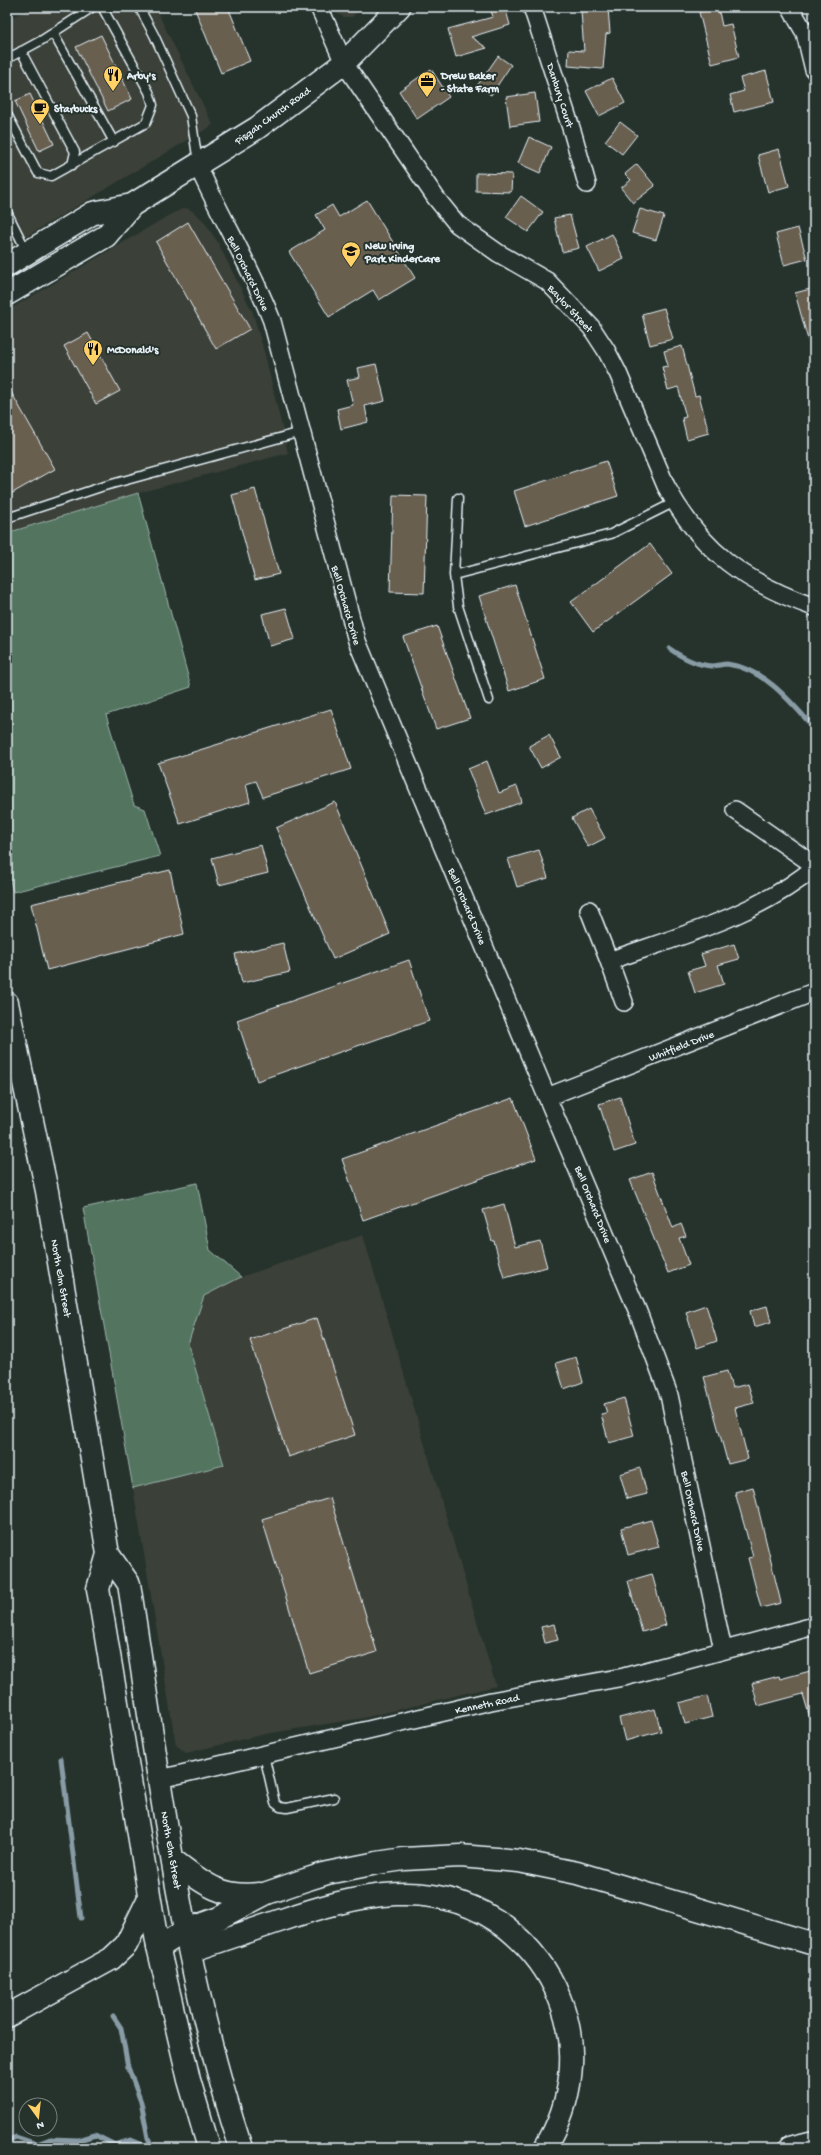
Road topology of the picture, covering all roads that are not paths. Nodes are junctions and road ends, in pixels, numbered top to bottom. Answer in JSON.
{"nodes":[{"id":1,"x":93,"y":7,"type":"edge"},
{"id":2,"x":102,"y":7,"type":"edge"},
{"id":3,"x":139,"y":7,"type":"edge"},
{"id":4,"x":319,"y":7,"type":"edge"},
{"id":5,"x":399,"y":7,"type":"edge"},
{"id":6,"x":532,"y":7,"type":"edge"},
{"id":7,"x":790,"y":7,"type":"edge"},
{"id":8,"x":810,"y":32,"type":"edge"},
{"id":9,"x":53,"y":33,"type":"junction"},
{"id":10,"x":21,"y":51,"type":"junction"},
{"id":11,"x":7,"y":59,"type":"edge"},
{"id":12,"x":344,"y":62,"type":"junction"},
{"id":13,"x":814,"y":70,"type":"edge"},
{"id":14,"x":7,"y":114,"type":"edge"},
{"id":15,"x":114,"y":142,"type":"junction"},
{"id":16,"x":72,"y":165,"type":"junction"},
{"id":17,"x":198,"y":166,"type":"junction"},
{"id":18,"x":587,"y":184,"type":"dead end"},
{"id":19,"x":132,"y":205,"type":"junction"},
{"id":20,"x":7,"y":212,"type":"edge"},
{"id":21,"x":27,"y":253,"type":"junction"},
{"id":22,"x":7,"y":265,"type":"edge"},
{"id":23,"x":7,"y":294,"type":"edge"},
{"id":24,"x":301,"y":432,"type":"junction"},
{"id":25,"x":458,"y":498,"type":"dead end"},
{"id":26,"x":675,"y":502,"type":"junction"},
{"id":27,"x":7,"y":518,"type":"edge"},
{"id":28,"x":454,"y":575,"type":"junction"},
{"id":29,"x":814,"y":607,"type":"edge"},
{"id":30,"x":489,"y":700,"type":"dead end"},
{"id":31,"x":734,"y":810,"type":"dead end"},
{"id":32,"x":814,"y":867,"type":"edge"},
{"id":33,"x":589,"y":910,"type":"dead end"},
{"id":34,"x":609,"y":961,"type":"junction"},
{"id":35,"x":814,"y":992,"type":"edge"},
{"id":36,"x":624,"y":1002,"type":"dead end"},
{"id":37,"x":7,"y":1003,"type":"edge"},
{"id":38,"x":548,"y":1097,"type":"junction"},
{"id":39,"x":108,"y":1554,"type":"junction"},
{"id":40,"x":814,"y":1626,"type":"edge"},
{"id":41,"x":723,"y":1650,"type":"junction"},
{"id":42,"x":264,"y":1755,"type":"junction"},
{"id":43,"x":160,"y":1779,"type":"junction"},
{"id":44,"x":334,"y":1798,"type":"dead end"},
{"id":45,"x":173,"y":1860,"type":"junction"},
{"id":46,"x":267,"y":1893,"type":"junction"},
{"id":47,"x":149,"y":1898,"type":"junction"},
{"id":48,"x":186,"y":1930,"type":"junction"},
{"id":49,"x":814,"y":1944,"type":"edge"},
{"id":50,"x":158,"y":1948,"type":"junction"},
{"id":51,"x":190,"y":1951,"type":"junction"},
{"id":52,"x":7,"y":2016,"type":"edge"},
{"id":53,"x":814,"y":2142,"type":"edge"},
{"id":54,"x":209,"y":2148,"type":"edge"},
{"id":55,"x":241,"y":2148,"type":"edge"},
{"id":56,"x":545,"y":2148,"type":"edge"},
{"id":57,"x":790,"y":2148,"type":"edge"}],
"edges":[{"from":1,"to":9,"type":"lane"},
{"from":2,"to":15,"type":"lane"},
{"from":3,"to":17,"type":"lane"},
{"from":4,"to":12,"type":"street","name":"Baylor Street"},
{"from":5,"to":12,"type":"main road","name":"Pisgah Church Road"},
{"from":6,"to":18,"type":"street","name":"Danbury Court"},
{"from":7,"to":8,"type":"street"},
{"from":8,"to":13,"type":"street"},
{"from":9,"to":10,"type":"lane"},
{"from":9,"to":15,"type":"lane"},
{"from":10,"to":11,"type":"lane"},
{"from":10,"to":16,"type":"lane"},
{"from":12,"to":17,"type":"main road","name":"Pisgah Church Road"},
{"from":12,"to":26,"type":"street","name":"Baylor Street"},
{"from":14,"to":16,"type":"lane"},
{"from":15,"to":16,"type":"lane"},
{"from":17,"to":19,"type":"main road","name":"Pisgah Church Road"},
{"from":17,"to":24,"type":"street","name":"Bell Orchard Drive"},
{"from":19,"to":21,"type":"main road","name":"Pisgah Church Road"},
{"from":19,"to":23,"type":"main road","name":"Pisgah Church Road"},
{"from":20,"to":21,"type":"lane"},
{"from":21,"to":22,"type":"main road","name":"Pisgah Church Road"},
{"from":24,"to":27,"type":"lane"},
{"from":24,"to":38,"type":"street","name":"Bell Orchard Drive"},
{"from":25,"to":28,"type":"lane"},
{"from":26,"to":28,"type":"lane"},
{"from":26,"to":29,"type":"street","name":"Baylor Street"},
{"from":28,"to":30,"type":"lane"},
{"from":31,"to":32,"type":"street"},
{"from":32,"to":34,"type":"street"},
{"from":33,"to":34,"type":"street"},
{"from":34,"to":36,"type":"street"},
{"from":35,"to":38,"type":"street","name":"Whitfield Drive"},
{"from":37,"to":39,"type":"main road","name":"North Elm Street"},
{"from":38,"to":41,"type":"street","name":"Bell Orchard Drive"},
{"from":39,"to":43,"type":"main road","name":"North Elm Street"},
{"from":39,"to":47,"type":"main road","name":"North Elm Street"},
{"from":40,"to":41,"type":"street","name":"Kenneth Road"},
{"from":41,"to":42,"type":"street","name":"Kenneth Road"},
{"from":42,"to":43,"type":"street","name":"Kenneth Road"},
{"from":42,"to":44,"type":"lane"},
{"from":43,"to":45,"type":"main road","name":"North Elm Street"},
{"from":45,"to":46,"type":"main road"},
{"from":45,"to":48,"type":"main road","name":"North Elm Street"},
{"from":46,"to":48,"type":"main road"},
{"from":46,"to":49,"type":"main road"},
{"from":47,"to":50,"type":"main road","name":"North Elm Street"},
{"from":47,"to":52,"type":"main road"},
{"from":48,"to":50,"type":"main road"},
{"from":48,"to":51,"type":"main road","name":"North Elm Street"},
{"from":50,"to":54,"type":"main road","name":"North Elm Street"},
{"from":51,"to":55,"type":"main road","name":"North Elm Street"},
{"from":51,"to":56,"type":"main road"},
{"from":53,"to":57,"type":"main road"}]}
